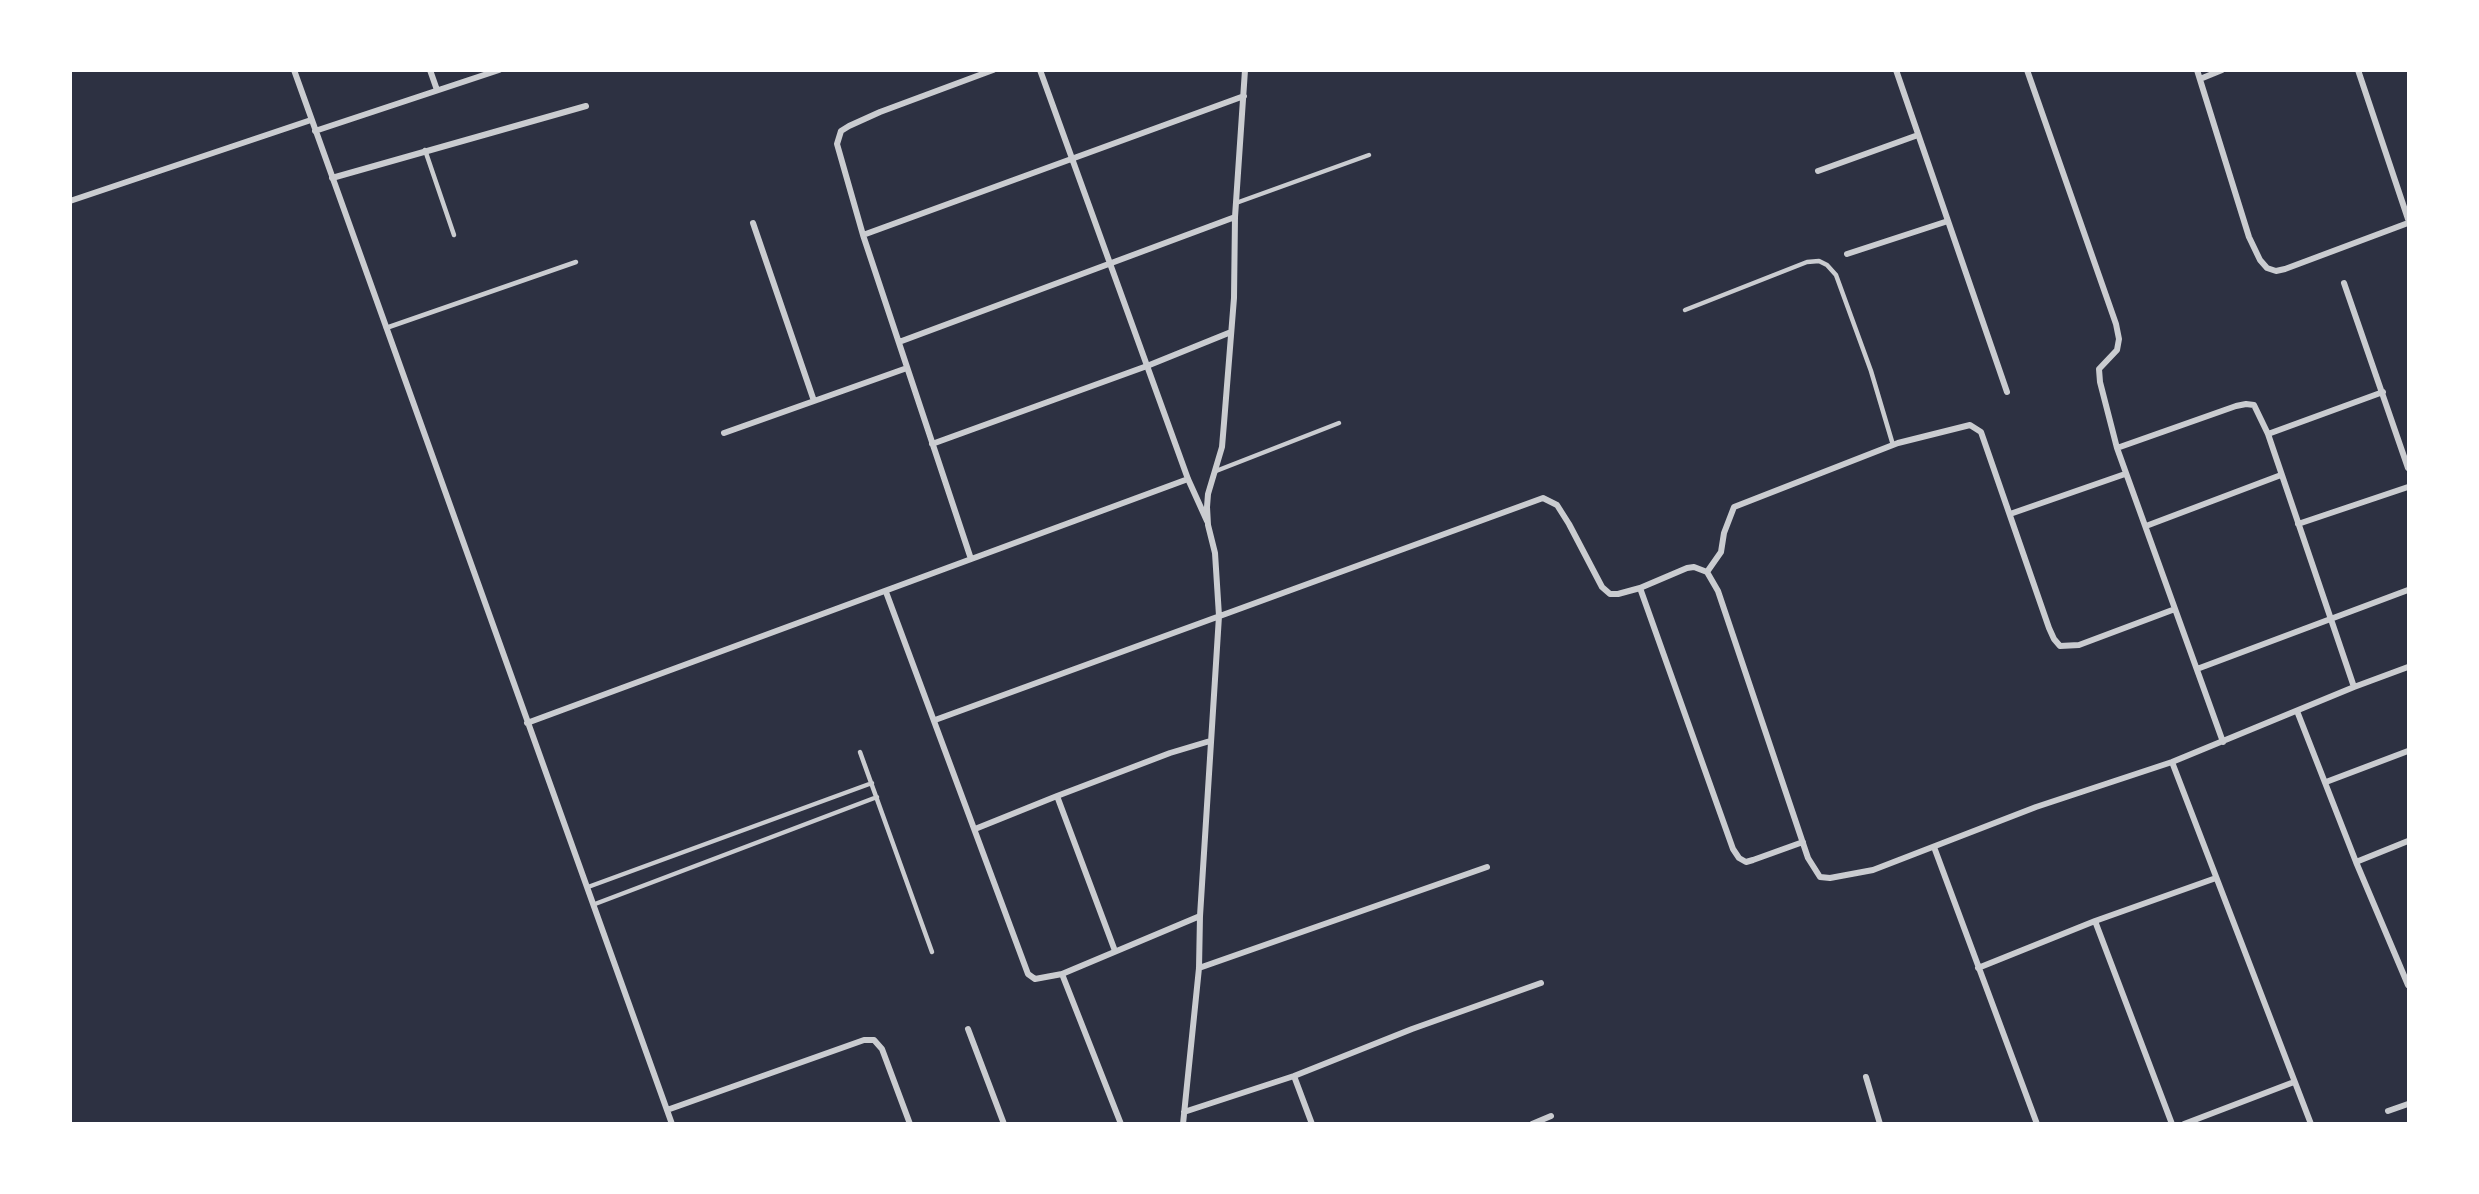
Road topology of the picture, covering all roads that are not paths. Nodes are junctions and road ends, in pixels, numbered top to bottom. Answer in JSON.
{"nodes":[{"id":1,"x":294,"y":70,"type":"edge"},
{"id":2,"x":430,"y":70,"type":"edge"},
{"id":3,"x":499,"y":70,"type":"edge"},
{"id":4,"x":993,"y":70,"type":"edge"},
{"id":5,"x":1041,"y":70,"type":"edge"},
{"id":6,"x":1245,"y":70,"type":"edge"},
{"id":7,"x":1896,"y":70,"type":"edge"},
{"id":8,"x":2027,"y":70,"type":"edge"},
{"id":9,"x":2197,"y":70,"type":"edge"},
{"id":10,"x":2222,"y":70,"type":"edge"},
{"id":11,"x":2358,"y":70,"type":"edge"},
{"id":12,"x":2200,"y":79,"type":"junction"},
{"id":13,"x":437,"y":90,"type":"junction"},
{"id":14,"x":1244,"y":96,"type":"junction"},
{"id":15,"x":586,"y":106,"type":"dead end"},
{"id":16,"x":311,"y":120,"type":"junction"},
{"id":17,"x":315,"y":131,"type":"junction"},
{"id":18,"x":1918,"y":135,"type":"junction"},
{"id":19,"x":425,"y":150,"type":"junction"},
{"id":20,"x":1369,"y":155,"type":"dead end"},
{"id":21,"x":1074,"y":157,"type":"junction"},
{"id":22,"x":1818,"y":171,"type":"dead end"},
{"id":23,"x":332,"y":178,"type":"junction"},
{"id":24,"x":70,"y":201,"type":"edge"},
{"id":25,"x":1236,"y":204,"type":"junction"},
{"id":26,"x":1235,"y":217,"type":"junction"},
{"id":27,"x":1948,"y":221,"type":"junction"},
{"id":28,"x":2409,"y":221,"type":"edge"},
{"id":29,"x":753,"y":223,"type":"dead end"},
{"id":30,"x":454,"y":235,"type":"dead end"},
{"id":31,"x":863,"y":236,"type":"junction"},
{"id":32,"x":1847,"y":255,"type":"dead end"},
{"id":33,"x":576,"y":262,"type":"dead end"},
{"id":34,"x":1109,"y":262,"type":"junction"},
{"id":35,"x":2344,"y":283,"type":"dead end"},
{"id":36,"x":1686,"y":310,"type":"dead end"},
{"id":37,"x":386,"y":328,"type":"junction"},
{"id":38,"x":1231,"y":332,"type":"junction"},
{"id":39,"x":899,"y":342,"type":"junction"},
{"id":40,"x":1147,"y":366,"type":"junction"},
{"id":41,"x":907,"y":368,"type":"junction"},
{"id":42,"x":2007,"y":392,"type":"dead end"},
{"id":43,"x":2383,"y":392,"type":"junction"},
{"id":44,"x":814,"y":401,"type":"junction"},
{"id":45,"x":1339,"y":423,"type":"dead end"},
{"id":46,"x":724,"y":433,"type":"dead end"},
{"id":47,"x":2268,"y":434,"type":"junction"},
{"id":48,"x":932,"y":444,"type":"junction"},
{"id":49,"x":1893,"y":445,"type":"junction"},
{"id":50,"x":2117,"y":448,"type":"junction"},
{"id":51,"x":2409,"y":468,"type":"edge"},
{"id":52,"x":1216,"y":471,"type":"junction"},
{"id":53,"x":2125,"y":474,"type":"junction"},
{"id":54,"x":2281,"y":475,"type":"junction"},
{"id":55,"x":1188,"y":479,"type":"junction"},
{"id":56,"x":2409,"y":487,"type":"edge"},
{"id":57,"x":2010,"y":514,"type":"junction"},
{"id":58,"x":2298,"y":524,"type":"junction"},
{"id":59,"x":1208,"y":525,"type":"junction"},
{"id":60,"x":2146,"y":526,"type":"junction"},
{"id":61,"x":971,"y":559,"type":"junction"},
{"id":62,"x":1707,"y":572,"type":"junction"},
{"id":63,"x":1640,"y":588,"type":"junction"},
{"id":64,"x":2409,"y":590,"type":"edge"},
{"id":65,"x":886,"y":592,"type":"junction"},
{"id":66,"x":2175,"y":609,"type":"junction"},
{"id":67,"x":1219,"y":616,"type":"junction"},
{"id":68,"x":2330,"y":619,"type":"junction"},
{"id":69,"x":2409,"y":667,"type":"edge"},
{"id":70,"x":2197,"y":669,"type":"junction"},
{"id":71,"x":2354,"y":687,"type":"junction"},
{"id":72,"x":2297,"y":711,"type":"junction"},
{"id":73,"x":935,"y":720,"type":"junction"},
{"id":74,"x":527,"y":723,"type":"junction"},
{"id":75,"x":1210,"y":741,"type":"junction"},
{"id":76,"x":2223,"y":742,"type":"junction"},
{"id":77,"x":2409,"y":751,"type":"edge"},
{"id":78,"x":860,"y":752,"type":"dead end"},
{"id":79,"x":2172,"y":762,"type":"junction"},
{"id":80,"x":2325,"y":782,"type":"junction"},
{"id":81,"x":872,"y":783,"type":"junction"},
{"id":82,"x":1057,"y":796,"type":"junction"},
{"id":83,"x":877,"y":797,"type":"junction"},
{"id":84,"x":975,"y":829,"type":"junction"},
{"id":85,"x":2409,"y":841,"type":"edge"},
{"id":86,"x":1803,"y":842,"type":"junction"},
{"id":87,"x":1934,"y":847,"type":"junction"},
{"id":88,"x":2356,"y":862,"type":"junction"},
{"id":89,"x":1487,"y":867,"type":"dead end"},
{"id":90,"x":2216,"y":878,"type":"junction"},
{"id":91,"x":588,"y":887,"type":"junction"},
{"id":92,"x":594,"y":904,"type":"junction"},
{"id":93,"x":1200,"y":916,"type":"junction"},
{"id":94,"x":2095,"y":921,"type":"junction"},
{"id":95,"x":1115,"y":951,"type":"junction"},
{"id":96,"x":932,"y":952,"type":"dead end"},
{"id":97,"x":1199,"y":968,"type":"junction"},
{"id":98,"x":1978,"y":968,"type":"junction"},
{"id":99,"x":1062,"y":974,"type":"junction"},
{"id":100,"x":1541,"y":983,"type":"dead end"},
{"id":101,"x":2409,"y":985,"type":"edge"},
{"id":102,"x":969,"y":1029,"type":"dead end"},
{"id":103,"x":1294,"y":1076,"type":"junction"},
{"id":104,"x":1866,"y":1077,"type":"dead end"},
{"id":105,"x":2294,"y":1082,"type":"junction"},
{"id":106,"x":2409,"y":1104,"type":"edge"},
{"id":107,"x":667,"y":1110,"type":"junction"},
{"id":108,"x":2388,"y":1111,"type":"dead end"},
{"id":109,"x":1184,"y":1112,"type":"junction"},
{"id":110,"x":1551,"y":1116,"type":"dead end"},
{"id":111,"x":672,"y":1124,"type":"edge"},
{"id":112,"x":910,"y":1124,"type":"edge"},
{"id":113,"x":1004,"y":1124,"type":"edge"},
{"id":114,"x":1121,"y":1124,"type":"edge"},
{"id":115,"x":1184,"y":1124,"type":"edge"},
{"id":116,"x":1312,"y":1124,"type":"edge"},
{"id":117,"x":1532,"y":1124,"type":"edge"},
{"id":118,"x":1881,"y":1124,"type":"edge"},
{"id":119,"x":2037,"y":1124,"type":"edge"},
{"id":120,"x":2172,"y":1124,"type":"edge"},
{"id":121,"x":2184,"y":1124,"type":"edge"},
{"id":122,"x":2311,"y":1124,"type":"edge"}],
"edges":[{"from":1,"to":16,"type":"street"},
{"from":2,"to":13,"type":"street"},
{"from":3,"to":13,"type":"street"},
{"from":4,"to":31,"type":"street"},
{"from":5,"to":21,"type":"street"},
{"from":6,"to":14,"type":"street"},
{"from":7,"to":18,"type":"street"},
{"from":8,"to":50,"type":"street"},
{"from":9,"to":12,"type":"street"},
{"from":10,"to":12,"type":"street"},
{"from":11,"to":28,"type":"street"},
{"from":12,"to":28,"type":"street"},
{"from":13,"to":17,"type":"street"},
{"from":14,"to":21,"type":"street"},
{"from":14,"to":25,"type":"street"},
{"from":15,"to":19,"type":"street"},
{"from":16,"to":17,"type":"street"},
{"from":16,"to":24,"type":"street"},
{"from":17,"to":23,"type":"street"},
{"from":18,"to":22,"type":"street"},
{"from":18,"to":27,"type":"street"},
{"from":19,"to":23,"type":"street"},
{"from":19,"to":30,"type":"lane"},
{"from":20,"to":25,"type":"lane"},
{"from":21,"to":31,"type":"street"},
{"from":21,"to":34,"type":"street"},
{"from":23,"to":37,"type":"street"},
{"from":25,"to":26,"type":"street"},
{"from":26,"to":34,"type":"street"},
{"from":26,"to":38,"type":"street"},
{"from":27,"to":32,"type":"street"},
{"from":27,"to":42,"type":"street"},
{"from":29,"to":44,"type":"street"},
{"from":31,"to":39,"type":"street"},
{"from":33,"to":37,"type":"lane"},
{"from":34,"to":39,"type":"street"},
{"from":34,"to":40,"type":"street"},
{"from":35,"to":43,"type":"street"},
{"from":36,"to":49,"type":"lane"},
{"from":37,"to":74,"type":"street"},
{"from":38,"to":40,"type":"street"},
{"from":38,"to":52,"type":"street"},
{"from":39,"to":41,"type":"street"},
{"from":40,"to":48,"type":"street"},
{"from":40,"to":55,"type":"street"},
{"from":41,"to":44,"type":"street"},
{"from":41,"to":48,"type":"street"},
{"from":43,"to":47,"type":"street"},
{"from":43,"to":51,"type":"street"},
{"from":44,"to":46,"type":"street"},
{"from":45,"to":52,"type":"lane"},
{"from":47,"to":50,"type":"street"},
{"from":47,"to":54,"type":"street"},
{"from":48,"to":61,"type":"street"},
{"from":49,"to":57,"type":"street"},
{"from":49,"to":62,"type":"street"},
{"from":50,"to":53,"type":"street"},
{"from":52,"to":59,"type":"street"},
{"from":53,"to":57,"type":"street"},
{"from":53,"to":60,"type":"street"},
{"from":54,"to":58,"type":"street"},
{"from":54,"to":60,"type":"street"},
{"from":55,"to":59,"type":"street"},
{"from":55,"to":61,"type":"street"},
{"from":56,"to":58,"type":"street"},
{"from":57,"to":66,"type":"street"},
{"from":58,"to":68,"type":"street"},
{"from":59,"to":67,"type":"street"},
{"from":60,"to":66,"type":"street"},
{"from":61,"to":65,"type":"street"},
{"from":62,"to":63,"type":"street"},
{"from":62,"to":86,"type":"street"},
{"from":63,"to":67,"type":"street"},
{"from":63,"to":86,"type":"street"},
{"from":64,"to":68,"type":"street"},
{"from":65,"to":73,"type":"street"},
{"from":65,"to":74,"type":"street"},
{"from":66,"to":70,"type":"street"},
{"from":67,"to":73,"type":"street"},
{"from":67,"to":75,"type":"street"},
{"from":68,"to":70,"type":"street"},
{"from":68,"to":71,"type":"street"},
{"from":69,"to":71,"type":"street"},
{"from":70,"to":76,"type":"street"},
{"from":71,"to":72,"type":"street"},
{"from":72,"to":76,"type":"street"},
{"from":72,"to":80,"type":"street"},
{"from":73,"to":84,"type":"street"},
{"from":74,"to":91,"type":"street"},
{"from":75,"to":82,"type":"street"},
{"from":75,"to":93,"type":"street"},
{"from":76,"to":79,"type":"street"},
{"from":77,"to":80,"type":"street"},
{"from":78,"to":81,"type":"lane"},
{"from":79,"to":87,"type":"street"},
{"from":79,"to":90,"type":"street"},
{"from":80,"to":88,"type":"street"},
{"from":81,"to":83,"type":"lane"},
{"from":81,"to":91,"type":"lane"},
{"from":82,"to":84,"type":"street"},
{"from":82,"to":95,"type":"street"},
{"from":83,"to":92,"type":"lane"},
{"from":83,"to":96,"type":"lane"},
{"from":84,"to":99,"type":"street"},
{"from":85,"to":88,"type":"street"},
{"from":86,"to":87,"type":"street"},
{"from":87,"to":98,"type":"street"},
{"from":88,"to":101,"type":"street"},
{"from":89,"to":97,"type":"street"},
{"from":90,"to":94,"type":"street"},
{"from":90,"to":105,"type":"street"},
{"from":91,"to":92,"type":"street"},
{"from":92,"to":107,"type":"street"},
{"from":93,"to":95,"type":"street"},
{"from":93,"to":97,"type":"street"},
{"from":94,"to":98,"type":"street"},
{"from":94,"to":120,"type":"street"},
{"from":95,"to":99,"type":"street"},
{"from":97,"to":109,"type":"street"},
{"from":98,"to":119,"type":"street"},
{"from":99,"to":114,"type":"street"},
{"from":100,"to":103,"type":"street"},
{"from":102,"to":113,"type":"street"},
{"from":103,"to":109,"type":"street"},
{"from":103,"to":116,"type":"street"},
{"from":104,"to":118,"type":"street"},
{"from":105,"to":121,"type":"street"},
{"from":105,"to":122,"type":"street"},
{"from":106,"to":108,"type":"street"},
{"from":107,"to":111,"type":"street"},
{"from":107,"to":112,"type":"street"},
{"from":109,"to":115,"type":"street"},
{"from":110,"to":117,"type":"street"}]}
